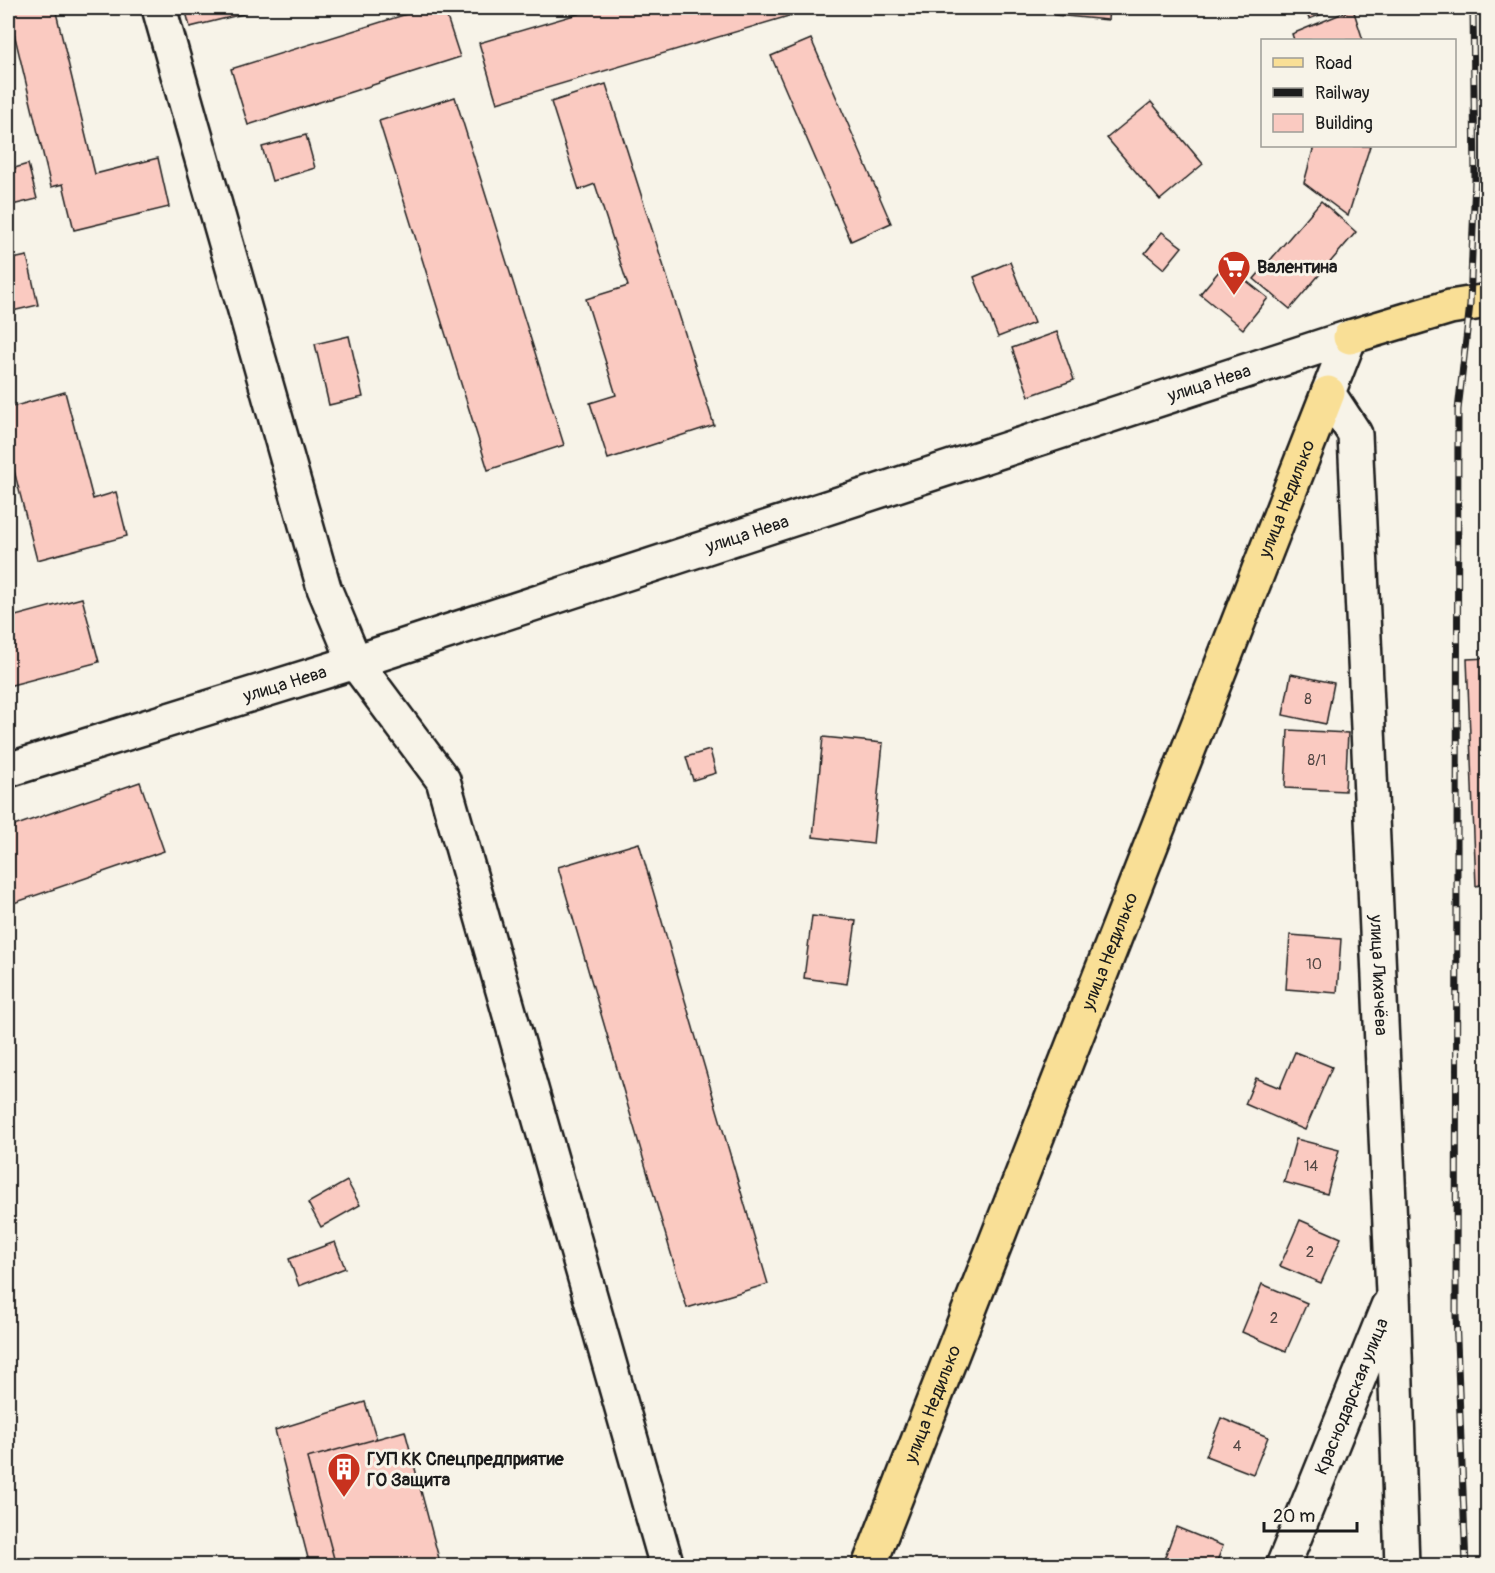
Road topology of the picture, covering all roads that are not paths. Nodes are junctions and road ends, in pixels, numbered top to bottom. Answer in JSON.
{"nodes":[{"id":1,"x":159,"y":8,"type":"edge"},
{"id":2,"x":1488,"y":301,"type":"edge"},
{"id":3,"x":1350,"y":337,"type":"junction"},
{"id":4,"x":1328,"y":393,"type":"junction"},
{"id":5,"x":355,"y":662,"type":"junction"},
{"id":6,"x":8,"y":770,"type":"edge"},
{"id":7,"x":1393,"y":1293,"type":"junction"},
{"id":8,"x":668,"y":1566,"type":"edge"},
{"id":9,"x":869,"y":1566,"type":"edge"},
{"id":10,"x":1283,"y":1566,"type":"edge"},
{"id":11,"x":1402,"y":1566,"type":"edge"}],
"edges":[{"from":1,"to":5,"type":"street"},
{"from":2,"to":3,"type":"main road","name":"улица Нева"},
{"from":3,"to":4,"type":"street","name":"улица Недилько"},
{"from":3,"to":5,"type":"street","name":"улица Нева"},
{"from":4,"to":7,"type":"street","name":"улица Лихачёва"},
{"from":4,"to":9,"type":"main road","name":"улица Недилько"},
{"from":5,"to":6,"type":"street","name":"улица Нева"},
{"from":5,"to":8,"type":"street"},
{"from":7,"to":10,"type":"street","name":"Краснодарская улица"},
{"from":7,"to":11,"type":"street","name":"улица Лихачёва"}]}
